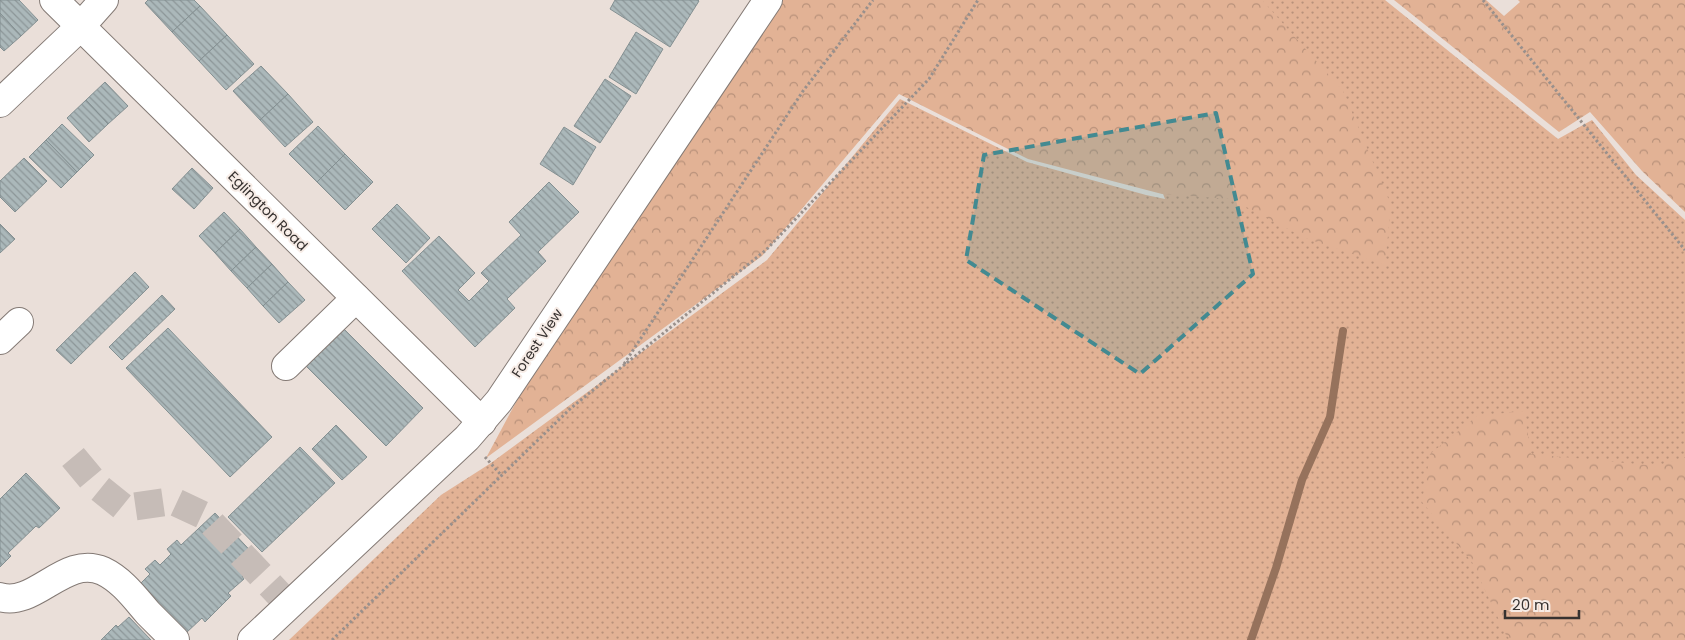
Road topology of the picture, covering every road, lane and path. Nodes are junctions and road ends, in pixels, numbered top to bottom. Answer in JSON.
{"nodes":[{"id":1,"x":54,"y":0,"type":"edge"},
{"id":2,"x":104,"y":0,"type":"edge"},
{"id":3,"x":768,"y":0,"type":"edge"},
{"id":4,"x":873,"y":0,"type":"edge"},
{"id":5,"x":978,"y":0,"type":"edge"},
{"id":6,"x":1483,"y":0,"type":"edge"},
{"id":7,"x":80,"y":27,"type":"junction"},
{"id":8,"x":0,"y":103,"type":"edge"},
{"id":9,"x":1685,"y":250,"type":"edge"},
{"id":10,"x":356,"y":298,"type":"junction"},
{"id":11,"x":286,"y":366,"type":"dead end"},
{"id":12,"x":622,"y":367,"type":"junction"},
{"id":13,"x":482,"y":422,"type":"junction"},
{"id":14,"x":0,"y":597,"type":"edge"},
{"id":15,"x":175,"y":640,"type":"edge"},
{"id":16,"x":252,"y":640,"type":"edge"},
{"id":17,"x":332,"y":640,"type":"edge"}],
"edges":[{"from":1,"to":7,"type":"street","name":"Eglington Road"},
{"from":2,"to":7,"type":"street"},
{"from":3,"to":13,"type":"street","name":"Forest View"},
{"from":4,"to":12,"type":"path"},
{"from":5,"to":12,"type":"path"},
{"from":6,"to":9,"type":"path"},
{"from":7,"to":8,"type":"street"},
{"from":7,"to":10,"type":"street","name":"Eglington Road"},
{"from":10,"to":11,"type":"street"},
{"from":10,"to":13,"type":"street","name":"Eglington Road"},
{"from":12,"to":17,"type":"path"},
{"from":13,"to":16,"type":"street","name":"Forest View"},
{"from":14,"to":15,"type":"street"}]}
